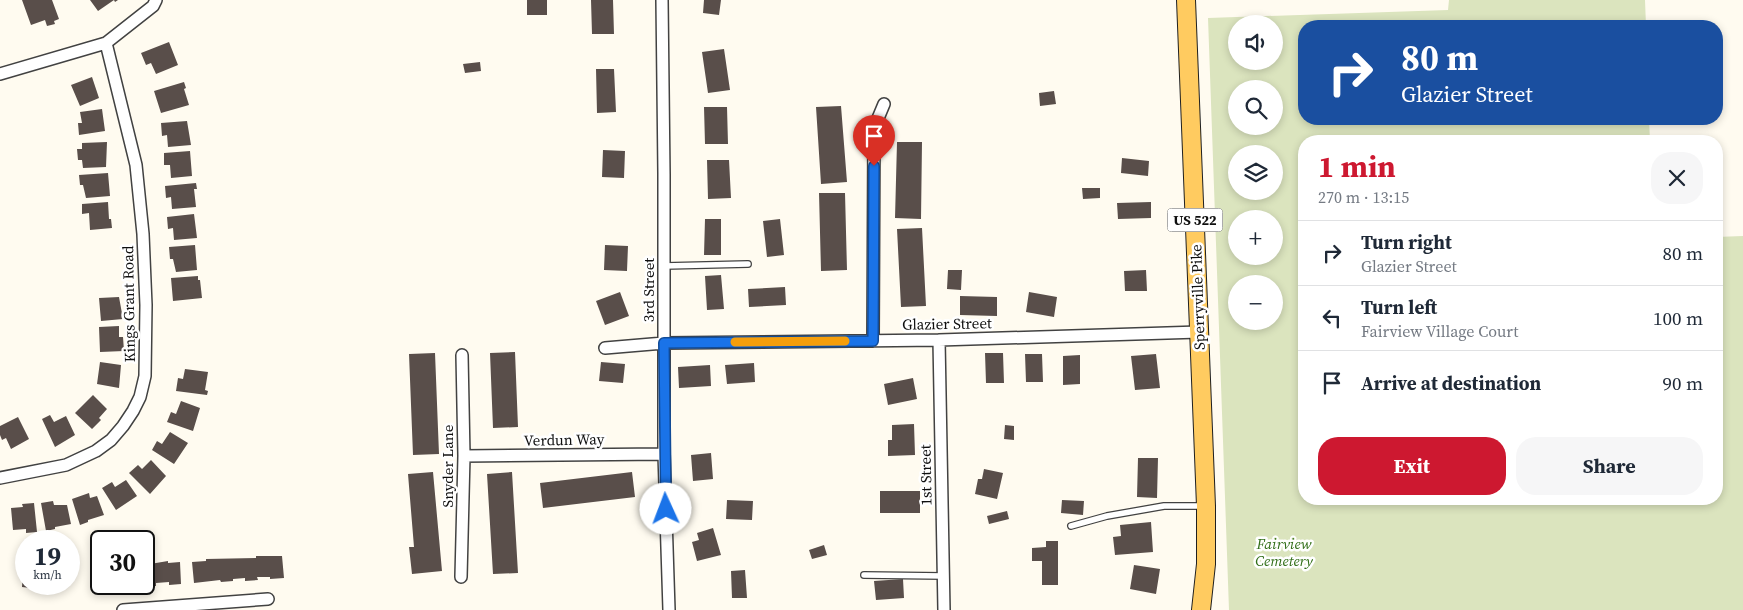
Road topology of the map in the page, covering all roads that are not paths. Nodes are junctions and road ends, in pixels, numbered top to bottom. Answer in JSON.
{"nodes":[{"id":1,"x":156,"y":0,"type":"edge"},
{"id":2,"x":662,"y":0,"type":"edge"},
{"id":3,"x":1186,"y":0,"type":"edge"},
{"id":4,"x":106,"y":43,"type":"junction"},
{"id":5,"x":0,"y":74,"type":"edge"},
{"id":6,"x":884,"y":104,"type":"dead end"},
{"id":7,"x":748,"y":264,"type":"dead end"},
{"id":8,"x":664,"y":266,"type":"junction"},
{"id":9,"x":1199,"y":332,"type":"junction"},
{"id":10,"x":939,"y":340,"type":"junction"},
{"id":11,"x":873,"y":341,"type":"junction"},
{"id":12,"x":664,"y":343,"type":"junction"},
{"id":13,"x":605,"y":348,"type":"dead end"},
{"id":14,"x":462,"y":355,"type":"dead end"},
{"id":15,"x":664,"y":454,"type":"junction"},
{"id":16,"x":464,"y":456,"type":"junction"},
{"id":17,"x":0,"y":478,"type":"edge"},
{"id":18,"x":1206,"y":506,"type":"junction"},
{"id":19,"x":1071,"y":526,"type":"dead end"},
{"id":20,"x":1206,"y":564,"type":"junction"},
{"id":21,"x":864,"y":575,"type":"dead end"},
{"id":22,"x":944,"y":576,"type":"junction"},
{"id":23,"x":461,"y":578,"type":"dead end"},
{"id":24,"x":268,"y":599,"type":"dead end"},
{"id":25,"x":124,"y":610,"type":"edge"},
{"id":26,"x":668,"y":610,"type":"edge"},
{"id":27,"x":944,"y":610,"type":"edge"},
{"id":28,"x":1201,"y":610,"type":"edge"},
{"id":29,"x":1211,"y":610,"type":"edge"}],
"edges":[{"from":1,"to":4,"type":"street"},
{"from":2,"to":8,"type":"street","name":"3rd Street"},
{"from":3,"to":9,"type":"main road","name":"Sperryville Pike","number":"US 522"},
{"from":4,"to":5,"type":"street"},
{"from":4,"to":17,"type":"street","name":"Kings Grant Road"},
{"from":6,"to":11,"type":"street"},
{"from":7,"to":8,"type":"lane"},
{"from":8,"to":12,"type":"street","name":"3rd Street"},
{"from":9,"to":10,"type":"street","name":"Glazier Street"},
{"from":9,"to":18,"type":"main road","name":"Sperryville Pike","number":"US 522"},
{"from":10,"to":11,"type":"street","name":"Glazier Street"},
{"from":10,"to":22,"type":"street","name":"1st Street"},
{"from":11,"to":12,"type":"street","name":"Glazier Street"},
{"from":12,"to":13,"type":"street","name":"Glazier Street"},
{"from":12,"to":15,"type":"street","name":"3rd Street"},
{"from":14,"to":16,"type":"street","name":"Snyder Lane"},
{"from":15,"to":16,"type":"street","name":"Verdun Way"},
{"from":15,"to":26,"type":"street","name":"3rd Street"},
{"from":16,"to":23,"type":"street","name":"Snyder Lane"},
{"from":18,"to":19,"type":"lane"},
{"from":18,"to":20,"type":"main road","name":"Sperryville Pike","number":"US 522"},
{"from":20,"to":28,"type":"main road","name":"Sperryville Pike","number":"US 522"},
{"from":20,"to":29,"type":"main road","name":"Sperryville Pike","number":"US 522"},
{"from":21,"to":22,"type":"lane"},
{"from":22,"to":27,"type":"street","name":"1st Street"},
{"from":24,"to":25,"type":"street"}]}
